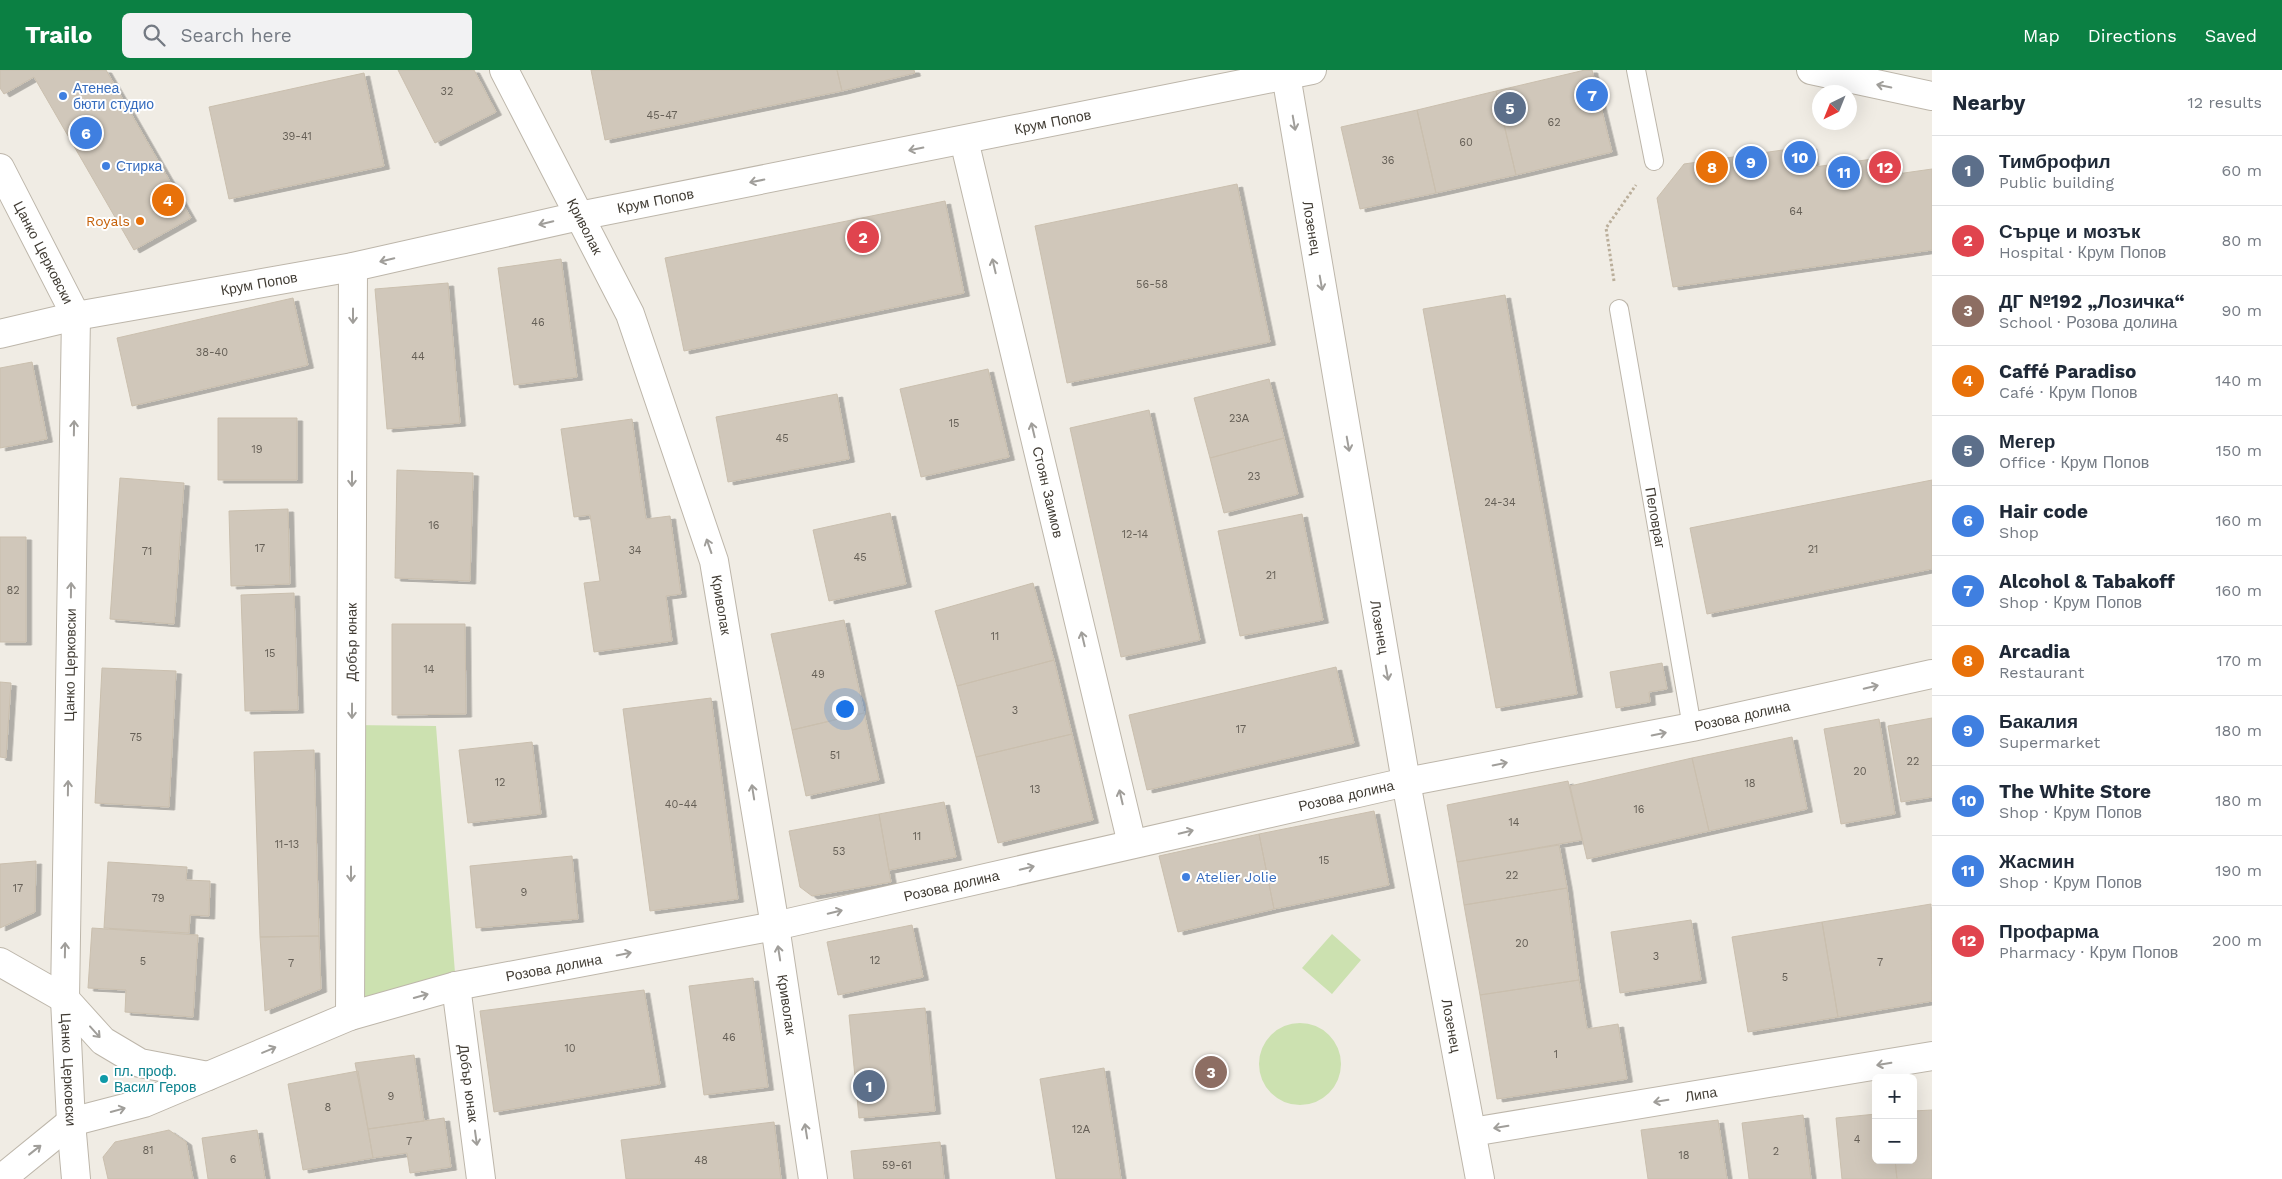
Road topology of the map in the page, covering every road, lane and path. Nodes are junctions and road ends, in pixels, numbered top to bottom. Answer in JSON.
{"nodes":[{"id":1,"x":504,"y":70,"type":"edge"},
{"id":2,"x":1636,"y":70,"type":"edge"},
{"id":3,"x":1811,"y":70,"type":"edge"},
{"id":4,"x":1299,"y":73,"type":"edge"},
{"id":5,"x":1197,"y":81,"type":"edge"},
{"id":6,"x":1932,"y":96,"type":"edge"},
{"id":7,"x":964,"y":140,"type":"junction"},
{"id":8,"x":1654,"y":161,"type":"joint"},
{"id":9,"x":0,"y":168,"type":"edge"},
{"id":10,"x":579,"y":216,"type":"junction"},
{"id":11,"x":353,"y":268,"type":"junction"},
{"id":12,"x":1619,"y":309,"type":"joint"},
{"id":13,"x":76,"y":316,"type":"junction"},
{"id":14,"x":0,"y":334,"type":"edge"},
{"id":15,"x":1932,"y":674,"type":"edge"},
{"id":16,"x":1692,"y":727,"type":"junction"},
{"id":17,"x":1406,"y":782,"type":"junction"},
{"id":18,"x":1132,"y":844,"type":"junction"},
{"id":19,"x":775,"y":926,"type":"junction"},
{"id":20,"x":0,"y":962,"type":"edge"},
{"id":21,"x":456,"y":986,"type":"junction"},
{"id":22,"x":64,"y":999,"type":"junction"},
{"id":23,"x":350,"y":1016,"type":"junction"},
{"id":24,"x":1932,"y":1056,"type":"edge"},
{"id":25,"x":208,"y":1076,"type":"junction"},
{"id":26,"x":71,"y":1122,"type":"junction"},
{"id":27,"x":1472,"y":1132,"type":"junction"},
{"id":28,"x":1,"y":1179,"type":"edge"},
{"id":29,"x":76,"y":1179,"type":"edge"},
{"id":30,"x":481,"y":1179,"type":"edge"},
{"id":31,"x":813,"y":1179,"type":"edge"},
{"id":32,"x":1480,"y":1179,"type":"edge"}],
"edges":[{"from":1,"to":10,"type":"street","name":"Криволак"},
{"from":2,"to":8,"type":"lane"},
{"from":6,"to":3,"type":"street","one_way":true},
{"from":4,"to":5,"type":"street","name":"Крум Попов"},
{"from":4,"to":17,"type":"street","name":"Лозенец","one_way":true},
{"from":5,"to":7,"type":"street","name":"Крум Попов"},
{"from":7,"to":10,"type":"street","name":"Крум Попов","one_way":true},
{"from":18,"to":7,"type":"street","name":"Стоян Заимов","one_way":true},
{"from":8,"to":12,"type":"path"},
{"from":9,"to":13,"type":"street","name":"Цанко Церковски"},
{"from":10,"to":11,"type":"street","name":"Крум Попов","one_way":true},
{"from":19,"to":10,"type":"street","name":"Криволак","one_way":true},
{"from":11,"to":13,"type":"street","name":"Крум Попов"},
{"from":11,"to":23,"type":"street","name":"Добър юнак","one_way":true},
{"from":12,"to":16,"type":"lane","name":"Пеловраг"},
{"from":13,"to":14,"type":"street","name":"Крум Попов"},
{"from":22,"to":13,"type":"street","name":"Цанко Церковски","one_way":true},
{"from":16,"to":15,"type":"street","name":"Розова долина","one_way":true},
{"from":17,"to":16,"type":"street","name":"Розова долина","one_way":true},
{"from":18,"to":17,"type":"street","name":"Розова долина","one_way":true},
{"from":17,"to":27,"type":"street","name":"Лозенец"},
{"from":19,"to":18,"type":"street","name":"Розова долина","one_way":true},
{"from":21,"to":19,"type":"street","name":"Розова долина","one_way":true},
{"from":31,"to":19,"type":"street","name":"Криволак","one_way":true},
{"from":20,"to":22,"type":"street"},
{"from":23,"to":21,"type":"street","name":"Розова долина","one_way":true},
{"from":21,"to":30,"type":"street","name":"Добър юнак","one_way":true},
{"from":22,"to":25,"type":"street","one_way":true},
{"from":22,"to":26,"type":"street","name":"Цанко Церковски"},
{"from":25,"to":23,"type":"street","name":"Розова долина","one_way":true},
{"from":24,"to":27,"type":"street","name":"Липа","one_way":true},
{"from":26,"to":25,"type":"street","name":"Розова долина","one_way":true},
{"from":28,"to":26,"type":"street","name":"Розова долина","one_way":true},
{"from":26,"to":29,"type":"street","name":"Цанко Церковски"},
{"from":27,"to":32,"type":"street","name":"Лозенец"}]}
